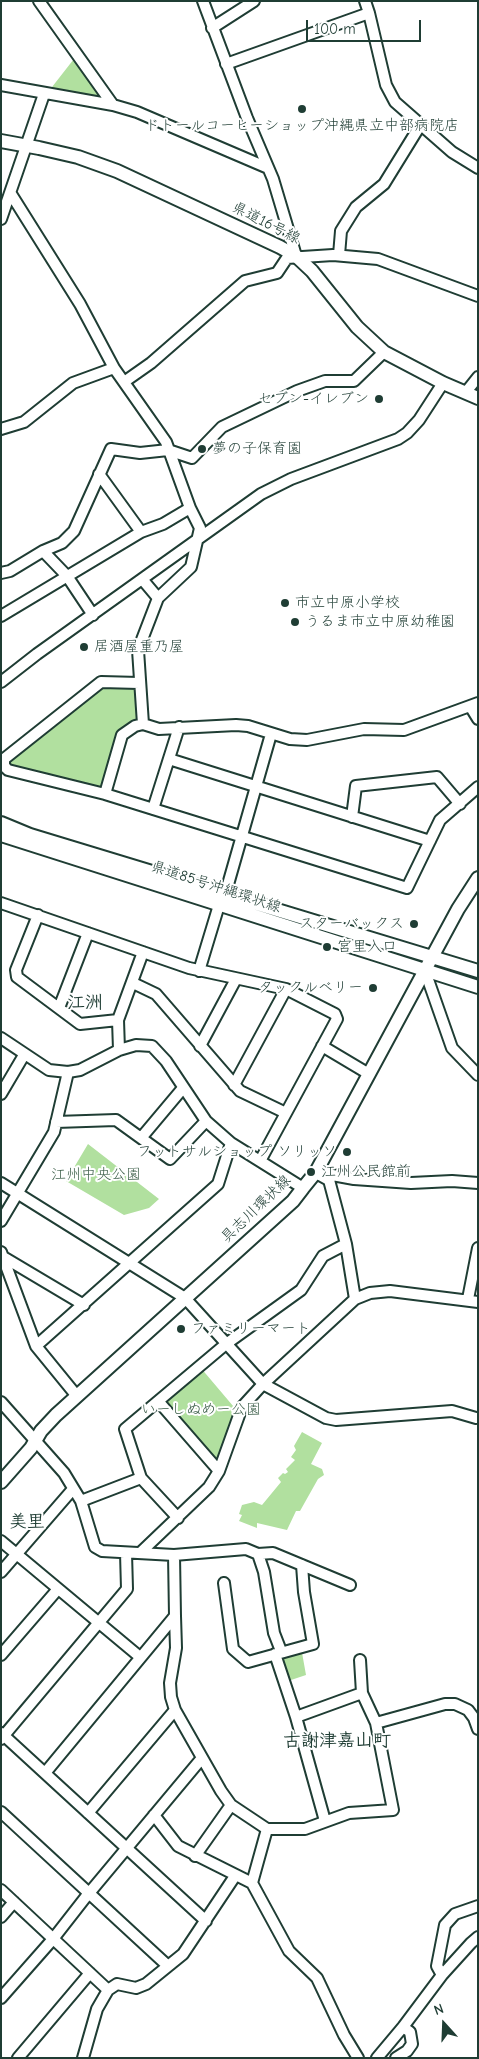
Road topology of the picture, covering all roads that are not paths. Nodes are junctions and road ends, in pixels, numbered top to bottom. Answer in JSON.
{"nodes":[{"id":1,"x":39,"y":1,"type":"edge"},
{"id":2,"x":203,"y":1,"type":"edge"},
{"id":3,"x":254,"y":1,"type":"edge"},
{"id":4,"x":365,"y":1,"type":"edge"},
{"id":5,"x":369,"y":12,"type":"junction"},
{"id":6,"x":212,"y":28,"type":"junction"},
{"id":7,"x":226,"y":64,"type":"junction"},
{"id":8,"x":1,"y":85,"type":"edge"},
{"id":9,"x":44,"y":94,"type":"junction"},
{"id":10,"x":113,"y":105,"type":"junction"},
{"id":11,"x":420,"y":124,"type":"junction"},
{"id":12,"x":1,"y":141,"type":"edge"},
{"id":13,"x":26,"y":146,"type":"junction"},
{"id":14,"x":268,"y":168,"type":"junction"},
{"id":15,"x":478,"y":168,"type":"edge"},
{"id":16,"x":12,"y":194,"type":"junction"},
{"id":17,"x":3,"y":205,"type":"edge"},
{"id":18,"x":1,"y":220,"type":"edge"},
{"id":19,"x":339,"y":255,"type":"junction"},
{"id":20,"x":296,"y":256,"type":"junction"},
{"id":21,"x":478,"y":296,"type":"edge"},
{"id":22,"x":384,"y":352,"type":"junction"},
{"id":23,"x":114,"y":368,"type":"junction"},
{"id":24,"x":478,"y":377,"type":"edge"},
{"id":25,"x":124,"y":382,"type":"junction"},
{"id":26,"x":443,"y":383,"type":"junction"},
{"id":27,"x":472,"y":395,"type":"edge"},
{"id":28,"x":1,"y":429,"type":"edge"},
{"id":29,"x":168,"y":450,"type":"junction"},
{"id":30,"x":100,"y":474,"type":"junction"},
{"id":31,"x":190,"y":508,"type":"junction"},
{"id":32,"x":141,"y":532,"type":"junction"},
{"id":33,"x":196,"y":540,"type":"junction"},
{"id":34,"x":43,"y":551,"type":"junction"},
{"id":35,"x":1,"y":573,"type":"edge"},
{"id":36,"x":67,"y":576,"type":"junction"},
{"id":37,"x":142,"y":579,"type":"junction"},
{"id":38,"x":158,"y":598,"type":"junction"},
{"id":39,"x":93,"y":615,"type":"junction"},
{"id":40,"x":1,"y":616,"type":"edge"},
{"id":41,"x":1,"y":682,"type":"edge"},
{"id":42,"x":140,"y":683,"type":"junction"},
{"id":43,"x":474,"y":704,"type":"edge"},
{"id":44,"x":478,"y":719,"type":"edge"},
{"id":45,"x":143,"y":724,"type":"junction"},
{"id":46,"x":179,"y":727,"type":"junction"},
{"id":47,"x":271,"y":734,"type":"junction"},
{"id":48,"x":169,"y":759,"type":"junction"},
{"id":49,"x":3,"y":764,"type":"edge"},
{"id":50,"x":255,"y":786,"type":"junction"},
{"id":51,"x":478,"y":787,"type":"edge"},
{"id":52,"x":105,"y":794,"type":"junction"},
{"id":53,"x":460,"y":804,"type":"junction"},
{"id":54,"x":153,"y":810,"type":"junction"},
{"id":55,"x":352,"y":817,"type":"junction"},
{"id":56,"x":1,"y":823,"type":"edge"},
{"id":57,"x":1,"y":835,"type":"edge"},
{"id":58,"x":241,"y":836,"type":"junction"},
{"id":59,"x":430,"y":841,"type":"junction"},
{"id":60,"x":478,"y":878,"type":"edge"},
{"id":61,"x":222,"y":900,"type":"junction"},
{"id":62,"x":1,"y":902,"type":"edge"},
{"id":63,"x":38,"y":916,"type":"junction"},
{"id":64,"x":88,"y":933,"type":"junction"},
{"id":65,"x":143,"y":952,"type":"junction"},
{"id":66,"x":432,"y":958,"type":"junction"},
{"id":67,"x":200,"y":971,"type":"junction"},
{"id":68,"x":425,"y":971,"type":"junction"},
{"id":69,"x":478,"y":971,"type":"edge"},
{"id":70,"x":236,"y":979,"type":"junction"},
{"id":71,"x":133,"y":983,"type":"junction"},
{"id":72,"x":478,"y":987,"type":"edge"},
{"id":73,"x":286,"y":989,"type":"junction"},
{"id":74,"x":59,"y":1008,"type":"junction"},
{"id":75,"x":118,"y":1020,"type":"junction"},
{"id":76,"x":1,"y":1038,"type":"edge"},
{"id":77,"x":200,"y":1046,"type":"junction"},
{"id":78,"x":322,"y":1046,"type":"junction"},
{"id":79,"x":119,"y":1050,"type":"junction"},
{"id":80,"x":24,"y":1054,"type":"junction"},
{"id":81,"x":68,"y":1072,"type":"junction"},
{"id":82,"x":369,"y":1074,"type":"junction"},
{"id":83,"x":478,"y":1075,"type":"edge"},
{"id":84,"x":234,"y":1085,"type":"junction"},
{"id":85,"x":183,"y":1088,"type":"junction"},
{"id":86,"x":1,"y":1094,"type":"edge"},
{"id":87,"x":286,"y":1113,"type":"junction"},
{"id":88,"x":206,"y":1121,"type":"junction"},
{"id":89,"x":56,"y":1122,"type":"junction"},
{"id":90,"x":141,"y":1138,"type":"junction"},
{"id":91,"x":230,"y":1143,"type":"junction"},
{"id":92,"x":260,"y":1161,"type":"junction"},
{"id":93,"x":316,"y":1172,"type":"junction"},
{"id":94,"x":1,"y":1183,"type":"edge"},
{"id":95,"x":478,"y":1183,"type":"edge"},
{"id":96,"x":303,"y":1188,"type":"junction"},
{"id":97,"x":16,"y":1193,"type":"junction"},
{"id":98,"x":1,"y":1221,"type":"edge"},
{"id":99,"x":346,"y":1244,"type":"junction"},
{"id":100,"x":478,"y":1248,"type":"edge"},
{"id":101,"x":3,"y":1255,"type":"edge"},
{"id":102,"x":130,"y":1265,"type":"junction"},
{"id":103,"x":185,"y":1298,"type":"junction"},
{"id":104,"x":355,"y":1298,"type":"junction"},
{"id":105,"x":473,"y":1300,"type":"edge"},
{"id":106,"x":84,"y":1305,"type":"junction"},
{"id":107,"x":226,"y":1344,"type":"junction"},
{"id":108,"x":36,"y":1346,"type":"junction"},
{"id":109,"x":263,"y":1384,"type":"junction"},
{"id":110,"x":76,"y":1395,"type":"junction"},
{"id":111,"x":1,"y":1402,"type":"edge"},
{"id":112,"x":159,"y":1402,"type":"junction"},
{"id":113,"x":476,"y":1418,"type":"dead end"},
{"id":114,"x":35,"y":1440,"type":"junction"},
{"id":115,"x":219,"y":1471,"type":"junction"},
{"id":116,"x":141,"y":1478,"type":"junction"},
{"id":117,"x":1,"y":1482,"type":"edge"},
{"id":118,"x":73,"y":1488,"type":"junction"},
{"id":119,"x":81,"y":1501,"type":"junction"},
{"id":120,"x":178,"y":1518,"type":"junction"},
{"id":121,"x":1,"y":1540,"type":"edge"},
{"id":122,"x":126,"y":1552,"type":"junction"},
{"id":123,"x":141,"y":1552,"type":"junction"},
{"id":124,"x":17,"y":1553,"type":"junction"},
{"id":125,"x":258,"y":1554,"type":"junction"},
{"id":126,"x":174,"y":1555,"type":"junction"},
{"id":127,"x":302,"y":1565,"type":"junction"},
{"id":128,"x":1,"y":1572,"type":"edge"},
{"id":129,"x":224,"y":1583,"type":"dead end"},
{"id":130,"x":350,"y":1585,"type":"dead end"},
{"id":131,"x":58,"y":1589,"type":"junction"},
{"id":132,"x":175,"y":1616,"type":"junction"},
{"id":133,"x":99,"y":1622,"type":"junction"},
{"id":134,"x":278,"y":1652,"type":"junction"},
{"id":135,"x":1,"y":1655,"type":"edge"},
{"id":136,"x":140,"y":1658,"type":"junction"},
{"id":137,"x":360,"y":1660,"type":"dead end"},
{"id":138,"x":362,"y":1693,"type":"junction"},
{"id":139,"x":175,"y":1710,"type":"junction"},
{"id":140,"x":296,"y":1717,"type":"junction"},
{"id":141,"x":376,"y":1723,"type":"junction"},
{"id":142,"x":478,"y":1730,"type":"edge"},
{"id":143,"x":2,"y":1736,"type":"edge"},
{"id":144,"x":202,"y":1758,"type":"junction"},
{"id":145,"x":45,"y":1773,"type":"junction"},
{"id":146,"x":231,"y":1805,"type":"junction"},
{"id":147,"x":1,"y":1812,"type":"edge"},
{"id":148,"x":88,"y":1813,"type":"junction"},
{"id":149,"x":154,"y":1815,"type":"junction"},
{"id":150,"x":325,"y":1821,"type":"junction"},
{"id":151,"x":267,"y":1829,"type":"junction"},
{"id":152,"x":126,"y":1849,"type":"junction"},
{"id":153,"x":195,"y":1856,"type":"junction"},
{"id":154,"x":235,"y":1876,"type":"junction"},
{"id":155,"x":252,"y":1884,"type":"junction"},
{"id":156,"x":1,"y":1890,"type":"edge"},
{"id":157,"x":90,"y":1893,"type":"junction"},
{"id":158,"x":14,"y":1902,"type":"junction"},
{"id":159,"x":478,"y":1906,"type":"edge"},
{"id":160,"x":1,"y":1917,"type":"edge"},
{"id":161,"x":206,"y":1921,"type":"junction"},
{"id":162,"x":478,"y":1937,"type":"edge"},
{"id":163,"x":53,"y":1939,"type":"junction"},
{"id":164,"x":168,"y":1966,"type":"junction"},
{"id":165,"x":90,"y":1973,"type":"junction"},
{"id":166,"x":442,"y":1975,"type":"junction"},
{"id":167,"x":108,"y":1990,"type":"junction"},
{"id":168,"x":1,"y":1998,"type":"edge"},
{"id":169,"x":403,"y":2027,"type":"junction"},
{"id":170,"x":18,"y":2058,"type":"edge"},
{"id":171,"x":83,"y":2058,"type":"edge"},
{"id":172,"x":358,"y":2058,"type":"edge"},
{"id":173,"x":377,"y":2058,"type":"edge"},
{"id":174,"x":396,"y":2058,"type":"edge"}],
"edges":[{"from":1,"to":10,"type":"street"},
{"from":2,"to":6,"type":"street"},
{"from":3,"to":6,"type":"street"},
{"from":4,"to":5,"type":"street"},
{"from":5,"to":7,"type":"street"},
{"from":5,"to":11,"type":"street"},
{"from":6,"to":7,"type":"street"},
{"from":7,"to":14,"type":"street"},
{"from":8,"to":9,"type":"street"},
{"from":9,"to":10,"type":"street"},
{"from":9,"to":13,"type":"street"},
{"from":10,"to":14,"type":"street"},
{"from":11,"to":15,"type":"street"},
{"from":11,"to":19,"type":"street"},
{"from":12,"to":13,"type":"main road","name":"県道16号線"},
{"from":13,"to":16,"type":"street"},
{"from":13,"to":20,"type":"main road","name":"県道16号線"},
{"from":14,"to":20,"type":"street"},
{"from":16,"to":17,"type":"street"},
{"from":16,"to":23,"type":"street"},
{"from":17,"to":18,"type":"street"},
{"from":19,"to":20,"type":"street"},
{"from":19,"to":21,"type":"street"},
{"from":20,"to":22,"type":"main road","name":"県道16号線"},
{"from":20,"to":25,"type":"street"},
{"from":22,"to":26,"type":"main road","name":"県道16号線"},
{"from":22,"to":29,"type":"street"},
{"from":23,"to":25,"type":"street"},
{"from":23,"to":28,"type":"street"},
{"from":24,"to":27,"type":"street"},
{"from":25,"to":29,"type":"street"},
{"from":26,"to":27,"type":"main road","name":"県道16号線"},
{"from":26,"to":33,"type":"street"},
{"from":29,"to":30,"type":"street"},
{"from":29,"to":31,"type":"street"},
{"from":30,"to":32,"type":"street"},
{"from":30,"to":34,"type":"street"},
{"from":31,"to":32,"type":"street"},
{"from":31,"to":33,"type":"street"},
{"from":32,"to":36,"type":"street"},
{"from":33,"to":37,"type":"street"},
{"from":33,"to":38,"type":"street"},
{"from":34,"to":35,"type":"street"},
{"from":34,"to":36,"type":"street"},
{"from":36,"to":39,"type":"street"},
{"from":36,"to":40,"type":"street"},
{"from":37,"to":38,"type":"street"},
{"from":37,"to":39,"type":"street"},
{"from":38,"to":42,"type":"street"},
{"from":39,"to":41,"type":"street"},
{"from":42,"to":45,"type":"street"},
{"from":42,"to":49,"type":"street"},
{"from":43,"to":44,"type":"street"},
{"from":43,"to":47,"type":"street"},
{"from":45,"to":46,"type":"street"},
{"from":45,"to":52,"type":"street"},
{"from":46,"to":47,"type":"street"},
{"from":46,"to":48,"type":"street"},
{"from":47,"to":50,"type":"street"},
{"from":48,"to":50,"type":"street"},
{"from":48,"to":54,"type":"street"},
{"from":49,"to":52,"type":"street"},
{"from":50,"to":55,"type":"street"},
{"from":50,"to":58,"type":"street"},
{"from":51,"to":53,"type":"street"},
{"from":52,"to":54,"type":"street"},
{"from":53,"to":55,"type":"street"},
{"from":53,"to":59,"type":"street"},
{"from":54,"to":58,"type":"street"},
{"from":55,"to":59,"type":"street"},
{"from":56,"to":61,"type":"main road","name":"県道85号沖縄環状線"},
{"from":57,"to":61,"type":"main road","name":"県道85号沖縄環状線"},
{"from":58,"to":59,"type":"street"},
{"from":58,"to":61,"type":"street"},
{"from":60,"to":66,"type":"main road","name":"具志川環状線"},
{"from":61,"to":66,"type":"main road","name":"県道85号沖縄環状線"},
{"from":61,"to":67,"type":"street"},
{"from":61,"to":68,"type":"main road","name":"県道85号沖縄環状線"},
{"from":62,"to":63,"type":"street"},
{"from":63,"to":64,"type":"street"},
{"from":63,"to":74,"type":"street"},
{"from":64,"to":65,"type":"street"},
{"from":64,"to":74,"type":"street"},
{"from":65,"to":67,"type":"street"},
{"from":65,"to":71,"type":"street"},
{"from":66,"to":68,"type":"main road","name":"具志川環状線"},
{"from":66,"to":69,"type":"main road","name":"県道85号沖縄環状線"},
{"from":67,"to":70,"type":"street"},
{"from":68,"to":72,"type":"main road","name":"県道85号沖縄環状線"},
{"from":68,"to":82,"type":"main road","name":"具志川環状線"},
{"from":68,"to":83,"type":"street"},
{"from":70,"to":73,"type":"street"},
{"from":70,"to":77,"type":"street"},
{"from":71,"to":75,"type":"street"},
{"from":71,"to":77,"type":"street"},
{"from":73,"to":78,"type":"street"},
{"from":73,"to":84,"type":"street"},
{"from":74,"to":75,"type":"street"},
{"from":75,"to":79,"type":"street"},
{"from":76,"to":80,"type":"street"},
{"from":77,"to":84,"type":"street"},
{"from":78,"to":82,"type":"street"},
{"from":78,"to":87,"type":"street"},
{"from":79,"to":81,"type":"street"},
{"from":79,"to":85,"type":"street"},
{"from":80,"to":81,"type":"street"},
{"from":80,"to":86,"type":"street"},
{"from":81,"to":89,"type":"street"},
{"from":82,"to":93,"type":"main road","name":"具志川環状線"},
{"from":84,"to":87,"type":"street"},
{"from":85,"to":88,"type":"street"},
{"from":85,"to":90,"type":"street"},
{"from":87,"to":92,"type":"street"},
{"from":88,"to":90,"type":"street"},
{"from":88,"to":91,"type":"street"},
{"from":89,"to":90,"type":"street"},
{"from":89,"to":97,"type":"street"},
{"from":91,"to":92,"type":"street"},
{"from":91,"to":102,"type":"street"},
{"from":92,"to":96,"type":"street"},
{"from":93,"to":95,"type":"street"},
{"from":93,"to":96,"type":"main road","name":"具志川環状線"},
{"from":93,"to":99,"type":"street"},
{"from":94,"to":97,"type":"street"},
{"from":96,"to":103,"type":"main road","name":"具志川環状線"},
{"from":97,"to":98,"type":"street"},
{"from":97,"to":102,"type":"street"},
{"from":99,"to":104,"type":"street"},
{"from":99,"to":107,"type":"street"},
{"from":100,"to":105,"type":"street"},
{"from":101,"to":106,"type":"street"},
{"from":101,"to":108,"type":"street"},
{"from":102,"to":103,"type":"street"},
{"from":102,"to":106,"type":"street"},
{"from":103,"to":107,"type":"street"},
{"from":103,"to":110,"type":"main road","name":"具志川環状線"},
{"from":104,"to":105,"type":"street"},
{"from":104,"to":109,"type":"street"},
{"from":106,"to":108,"type":"street"},
{"from":107,"to":109,"type":"street"},
{"from":107,"to":112,"type":"street"},
{"from":108,"to":110,"type":"street"},
{"from":109,"to":113,"type":"street"},
{"from":109,"to":115,"type":"street"},
{"from":110,"to":114,"type":"main road","name":"具志川環状線"},
{"from":111,"to":114,"type":"street"},
{"from":112,"to":115,"type":"street"},
{"from":112,"to":116,"type":"street"},
{"from":114,"to":117,"type":"main road","name":"具志川環状線"},
{"from":114,"to":118,"type":"street"},
{"from":115,"to":120,"type":"street"},
{"from":116,"to":119,"type":"street"},
{"from":116,"to":120,"type":"street"},
{"from":118,"to":119,"type":"street"},
{"from":118,"to":124,"type":"street"},
{"from":119,"to":122,"type":"street"},
{"from":120,"to":123,"type":"street"},
{"from":121,"to":124,"type":"street"},
{"from":122,"to":123,"type":"street"},
{"from":122,"to":133,"type":"street"},
{"from":123,"to":126,"type":"street"},
{"from":124,"to":128,"type":"street"},
{"from":124,"to":131,"type":"street"},
{"from":125,"to":126,"type":"street"},
{"from":125,"to":127,"type":"street"},
{"from":125,"to":134,"type":"street"},
{"from":126,"to":132,"type":"street"},
{"from":127,"to":130,"type":"street"},
{"from":127,"to":134,"type":"street"},
{"from":129,"to":134,"type":"street"},
{"from":131,"to":133,"type":"street"},
{"from":131,"to":135,"type":"street"},
{"from":132,"to":136,"type":"street"},
{"from":132,"to":139,"type":"street"},
{"from":133,"to":136,"type":"street"},
{"from":133,"to":143,"type":"street"},
{"from":134,"to":140,"type":"street"},
{"from":136,"to":145,"type":"street"},
{"from":137,"to":138,"type":"street"},
{"from":138,"to":140,"type":"street"},
{"from":138,"to":141,"type":"street"},
{"from":139,"to":144,"type":"street"},
{"from":139,"to":148,"type":"street"},
{"from":140,"to":150,"type":"street"},
{"from":141,"to":142,"type":"street"},
{"from":141,"to":150,"type":"street"},
{"from":143,"to":145,"type":"street"},
{"from":144,"to":146,"type":"street"},
{"from":144,"to":149,"type":"street"},
{"from":145,"to":148,"type":"street"},
{"from":146,"to":151,"type":"street"},
{"from":146,"to":153,"type":"street"},
{"from":147,"to":157,"type":"street"},
{"from":148,"to":152,"type":"street"},
{"from":149,"to":152,"type":"street"},
{"from":149,"to":153,"type":"street"},
{"from":150,"to":151,"type":"street"},
{"from":151,"to":155,"type":"street"},
{"from":152,"to":157,"type":"street"},
{"from":152,"to":161,"type":"street"},
{"from":153,"to":154,"type":"street"},
{"from":154,"to":155,"type":"street"},
{"from":154,"to":161,"type":"street"},
{"from":155,"to":172,"type":"street"},
{"from":156,"to":158,"type":"street"},
{"from":157,"to":163,"type":"street"},
{"from":157,"to":164,"type":"street"},
{"from":158,"to":160,"type":"street"},
{"from":158,"to":163,"type":"street"},
{"from":159,"to":166,"type":"street"},
{"from":161,"to":164,"type":"street"},
{"from":162,"to":166,"type":"street"},
{"from":163,"to":165,"type":"street"},
{"from":163,"to":168,"type":"street"},
{"from":164,"to":167,"type":"street"},
{"from":165,"to":167,"type":"street"},
{"from":165,"to":170,"type":"street"},
{"from":166,"to":169,"type":"street"},
{"from":167,"to":171,"type":"street"},
{"from":169,"to":173,"type":"street"},
{"from":169,"to":174,"type":"street"}]}
